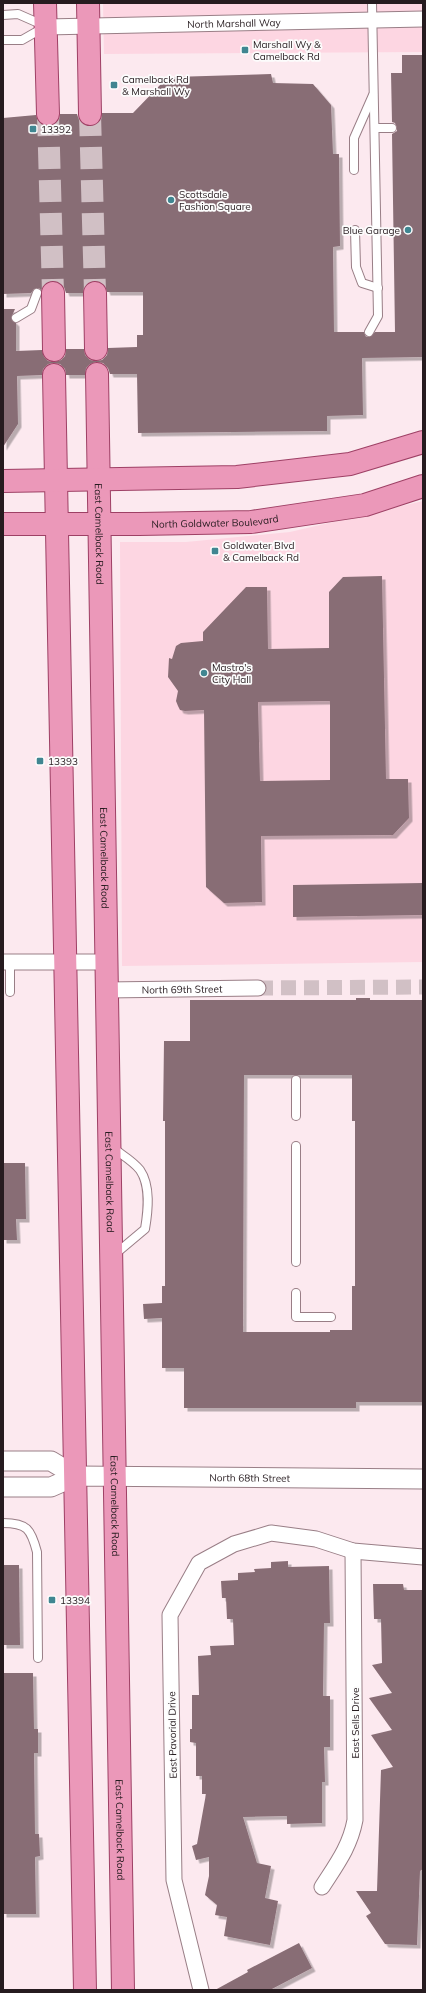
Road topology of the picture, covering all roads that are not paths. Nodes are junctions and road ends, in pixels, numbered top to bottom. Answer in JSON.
{"nodes":[{"id":1,"x":45,"y":3,"type":"edge"},
{"id":2,"x":88,"y":3,"type":"edge"},
{"id":3,"x":372,"y":3,"type":"edge"},
{"id":4,"x":3,"y":15,"type":"edge"},
{"id":5,"x":423,"y":19,"type":"edge"},
{"id":6,"x":372,"y":20,"type":"junction"},
{"id":7,"x":46,"y":26,"type":"junction"},
{"id":8,"x":88,"y":26,"type":"junction"},
{"id":9,"x":3,"y":40,"type":"edge"},
{"id":10,"x":374,"y":93,"type":"junction"},
{"id":11,"x":48,"y":114,"type":"tunnel mouth"},
{"id":12,"x":90,"y":114,"type":"tunnel mouth"},
{"id":13,"x":376,"y":128,"type":"junction"},
{"id":14,"x":392,"y":128,"type":"dead end"},
{"id":15,"x":354,"y":170,"type":"dead end"},
{"id":16,"x":355,"y":230,"type":"dead end"},
{"id":17,"x":378,"y":288,"type":"junction"},
{"id":18,"x":45,"y":293,"type":"joint"},
{"id":19,"x":95,"y":293,"type":"tunnel mouth"},
{"id":20,"x":16,"y":318,"type":"dead end"},
{"id":21,"x":369,"y":332,"type":"dead end"},
{"id":22,"x":96,"y":349,"type":"dead end"},
{"id":23,"x":54,"y":350,"type":"dead end"},
{"id":24,"x":97,"y":374,"type":"dead end"},
{"id":25,"x":54,"y":375,"type":"dead end"},
{"id":26,"x":423,"y":442,"type":"edge"},
{"id":27,"x":99,"y":479,"type":"junction"},
{"id":28,"x":56,"y":480,"type":"junction"},
{"id":29,"x":3,"y":481,"type":"edge"},
{"id":30,"x":423,"y":486,"type":"edge"},
{"id":31,"x":3,"y":524,"type":"edge"},
{"id":32,"x":57,"y":524,"type":"junction"},
{"id":33,"x":100,"y":524,"type":"junction"},
{"id":34,"x":7,"y":962,"type":"edge"},
{"id":35,"x":66,"y":962,"type":"junction"},
{"id":36,"x":106,"y":962,"type":"junction"},
{"id":37,"x":258,"y":988,"type":"tunnel mouth"},
{"id":38,"x":106,"y":990,"type":"junction"},
{"id":39,"x":10,"y":992,"type":"dead end"},
{"id":40,"x":296,"y":1080,"type":"dead end"},
{"id":41,"x":296,"y":1116,"type":"dead end"},
{"id":42,"x":109,"y":1145,"type":"junction"},
{"id":43,"x":296,"y":1146,"type":"dead end"},
{"id":44,"x":111,"y":1256,"type":"junction"},
{"id":45,"x":296,"y":1262,"type":"dead end"},
{"id":46,"x":296,"y":1293,"type":"dead end"},
{"id":47,"x":331,"y":1317,"type":"dead end"},
{"id":48,"x":3,"y":1461,"type":"edge"},
{"id":49,"x":76,"y":1476,"type":"junction"},
{"id":50,"x":115,"y":1476,"type":"junction"},
{"id":51,"x":423,"y":1479,"type":"edge"},
{"id":52,"x":3,"y":1487,"type":"edge"},
{"id":53,"x":3,"y":1523,"type":"edge"},
{"id":54,"x":353,"y":1551,"type":"junction"},
{"id":55,"x":423,"y":1557,"type":"edge"},
{"id":56,"x":38,"y":1658,"type":"dead end"},
{"id":57,"x":322,"y":1888,"type":"dead end"},
{"id":58,"x":85,"y":1990,"type":"edge"},
{"id":59,"x":123,"y":1990,"type":"edge"},
{"id":60,"x":201,"y":1990,"type":"edge"}],
"edges":[{"from":1,"to":7,"type":"main road"},
{"from":2,"to":8,"type":"main road"},
{"from":3,"to":6,"type":"lane"},
{"from":4,"to":7,"type":"lane"},
{"from":5,"to":6,"type":"street","name":"North Marshall Way"},
{"from":6,"to":8,"type":"street","name":"North Marshall Way"},
{"from":6,"to":10,"type":"lane"},
{"from":7,"to":8,"type":"street","name":"North Marshall Way"},
{"from":7,"to":9,"type":"lane"},
{"from":7,"to":11,"type":"main road"},
{"from":8,"to":12,"type":"main road"},
{"from":10,"to":13,"type":"lane"},
{"from":10,"to":15,"type":"lane"},
{"from":13,"to":14,"type":"lane"},
{"from":13,"to":17,"type":"lane"},
{"from":16,"to":17,"type":"lane"},
{"from":17,"to":21,"type":"lane"},
{"from":18,"to":20,"type":"lane"},
{"from":18,"to":23,"type":"main road"},
{"from":19,"to":22,"type":"main road"},
{"from":24,"to":27,"type":"main road","name":"East Camelback Road"},
{"from":25,"to":28,"type":"main road"},
{"from":26,"to":27,"type":"main road"},
{"from":27,"to":28,"type":"main road"},
{"from":27,"to":33,"type":"main road","name":"East Camelback Road"},
{"from":28,"to":29,"type":"main road"},
{"from":28,"to":32,"type":"main road"},
{"from":30,"to":33,"type":"main road","name":"North Goldwater Boulevard"},
{"from":31,"to":32,"type":"main road","name":"North Goldwater Boulevard"},
{"from":32,"to":33,"type":"main road","name":"North Goldwater Boulevard"},
{"from":32,"to":35,"type":"main road"},
{"from":33,"to":36,"type":"main road","name":"East Camelback Road"},
{"from":34,"to":35,"type":"street"},
{"from":34,"to":39,"type":"lane"},
{"from":35,"to":36,"type":"street"},
{"from":35,"to":49,"type":"main road"},
{"from":36,"to":38,"type":"main road","name":"East Camelback Road"},
{"from":37,"to":38,"type":"street","name":"North 69th Street"},
{"from":38,"to":42,"type":"main road","name":"East Camelback Road"},
{"from":40,"to":41,"type":"lane"},
{"from":42,"to":44,"type":"main road","name":"East Camelback Road"},
{"from":42,"to":44,"type":"lane"},
{"from":43,"to":45,"type":"lane"},
{"from":44,"to":50,"type":"main road","name":"East Camelback Road"},
{"from":46,"to":47,"type":"lane"},
{"from":48,"to":49,"type":"street"},
{"from":49,"to":50,"type":"street","name":"North 68th Street"},
{"from":49,"to":52,"type":"street","name":"North 68th Street"},
{"from":49,"to":58,"type":"main road"},
{"from":50,"to":51,"type":"street","name":"North 68th Street"},
{"from":50,"to":59,"type":"main road","name":"East Camelback Road"},
{"from":53,"to":56,"type":"lane"},
{"from":54,"to":55,"type":"street"},
{"from":54,"to":57,"type":"street","name":"East Sells Drive"},
{"from":54,"to":60,"type":"street","name":"East Pavorial Drive"}]}
